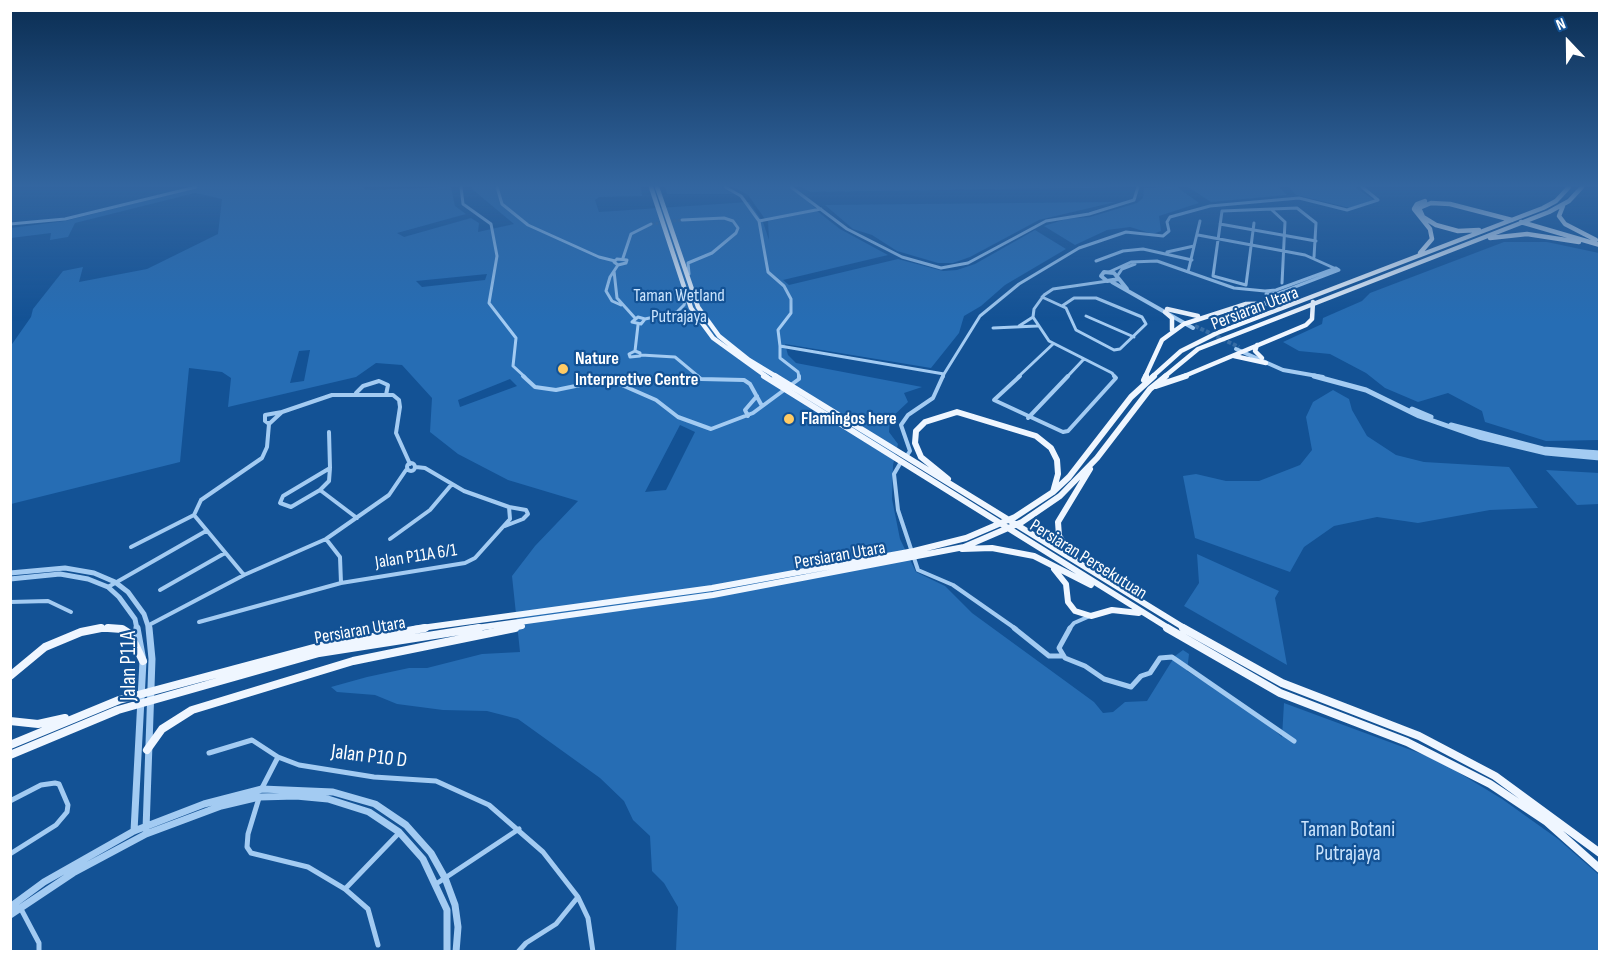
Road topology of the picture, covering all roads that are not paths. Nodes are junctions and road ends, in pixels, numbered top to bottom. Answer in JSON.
{"nodes":[{"id":1,"x":492,"y":232,"type":"edge"},
{"id":2,"x":543,"y":232,"type":"edge"},
{"id":3,"x":635,"y":232,"type":"edge"},
{"id":4,"x":665,"y":232,"type":"edge"},
{"id":5,"x":671,"y":232,"type":"edge"},
{"id":6,"x":736,"y":232,"type":"edge"},
{"id":7,"x":761,"y":232,"type":"edge"},
{"id":8,"x":852,"y":232,"type":"edge"},
{"id":9,"x":1024,"y":232,"type":"edge"},
{"id":10,"x":1168,"y":232,"type":"edge"},
{"id":11,"x":1198,"y":232,"type":"edge"},
{"id":12,"x":1219,"y":232,"type":"edge"},
{"id":13,"x":1253,"y":232,"type":"edge"},
{"id":14,"x":1263,"y":232,"type":"edge"},
{"id":15,"x":1285,"y":232,"type":"edge"},
{"id":16,"x":1316,"y":232,"type":"edge"},
{"id":17,"x":1429,"y":232,"type":"edge"},
{"id":18,"x":1481,"y":232,"type":"edge"},
{"id":19,"x":1498,"y":232,"type":"edge"},
{"id":20,"x":1560,"y":232,"type":"edge"},
{"id":21,"x":1579,"y":232,"type":"edge"},
{"id":22,"x":1198,"y":235,"type":"junction"},
{"id":23,"x":1285,"y":236,"type":"junction"},
{"id":24,"x":1218,"y":239,"type":"junction"},
{"id":25,"x":1478,"y":240,"type":"junction"},
{"id":26,"x":1316,"y":241,"type":"junction"},
{"id":27,"x":1599,"y":243,"type":"edge"},
{"id":28,"x":1251,"y":245,"type":"junction"},
{"id":29,"x":1195,"y":246,"type":"junction"},
{"id":30,"x":1283,"y":251,"type":"junction"},
{"id":31,"x":1163,"y":253,"type":"junction"},
{"id":32,"x":1314,"y":257,"type":"junction"},
{"id":33,"x":1415,"y":257,"type":"junction"},
{"id":34,"x":622,"y":258,"type":"junction"},
{"id":35,"x":1192,"y":260,"type":"junction"},
{"id":36,"x":615,"y":261,"type":"junction"},
{"id":37,"x":1096,"y":261,"type":"dead end"},
{"id":38,"x":618,"y":265,"type":"junction"},
{"id":39,"x":614,"y":271,"type":"junction"},
{"id":40,"x":1109,"y":272,"type":"junction"},
{"id":41,"x":1188,"y":272,"type":"junction"},
{"id":42,"x":1101,"y":276,"type":"junction"},
{"id":43,"x":1118,"y":277,"type":"junction"},
{"id":44,"x":1110,"y":281,"type":"junction"},
{"id":45,"x":687,"y":282,"type":"junction"},
{"id":46,"x":1087,"y":283,"type":"junction"},
{"id":47,"x":1282,"y":283,"type":"dead end"},
{"id":48,"x":686,"y":296,"type":"junction"},
{"id":49,"x":1042,"y":297,"type":"junction"},
{"id":50,"x":1305,"y":299,"type":"junction"},
{"id":51,"x":1313,"y":302,"type":"junction"},
{"id":52,"x":621,"y":305,"type":"junction"},
{"id":53,"x":1062,"y":306,"type":"junction"},
{"id":54,"x":1166,"y":311,"type":"junction"},
{"id":55,"x":677,"y":312,"type":"junction"},
{"id":56,"x":1086,"y":316,"type":"dead end"},
{"id":57,"x":1204,"y":316,"type":"junction"},
{"id":58,"x":1033,"y":317,"type":"junction"},
{"id":59,"x":635,"y":318,"type":"junction"},
{"id":60,"x":645,"y":319,"type":"junction"},
{"id":61,"x":698,"y":320,"type":"junction"},
{"id":62,"x":1186,"y":323,"type":"junction"},
{"id":63,"x":638,"y":325,"type":"junction"},
{"id":64,"x":1018,"y":326,"type":"junction"},
{"id":65,"x":1037,"y":326,"type":"junction"},
{"id":66,"x":1194,"y":327,"type":"tunnel mouth"},
{"id":67,"x":993,"y":328,"type":"dead end"},
{"id":68,"x":1172,"y":330,"type":"junction"},
{"id":69,"x":1134,"y":337,"type":"junction"},
{"id":70,"x":1053,"y":344,"type":"junction"},
{"id":71,"x":1257,"y":344,"type":"junction"},
{"id":72,"x":780,"y":346,"type":"junction"},
{"id":73,"x":1241,"y":349,"type":"junction"},
{"id":74,"x":635,"y":351,"type":"junction"},
{"id":75,"x":641,"y":355,"type":"junction"},
{"id":76,"x":1232,"y":356,"type":"junction"},
{"id":77,"x":1084,"y":360,"type":"junction"},
{"id":78,"x":1264,"y":361,"type":"junction"},
{"id":79,"x":944,"y":374,"type":"junction"},
{"id":80,"x":771,"y":377,"type":"junction"},
{"id":81,"x":1150,"y":389,"type":"junction"},
{"id":82,"x":356,"y":394,"type":"junction"},
{"id":83,"x":386,"y":395,"type":"junction"},
{"id":84,"x":757,"y":396,"type":"junction"},
{"id":85,"x":1131,"y":397,"type":"junction"},
{"id":86,"x":994,"y":400,"type":"joint"},
{"id":87,"x":762,"y":406,"type":"junction"},
{"id":88,"x":282,"y":412,"type":"junction"},
{"id":89,"x":748,"y":416,"type":"junction"},
{"id":90,"x":1028,"y":418,"type":"junction"},
{"id":91,"x":269,"y":424,"type":"junction"},
{"id":92,"x":329,"y":432,"type":"dead end"},
{"id":93,"x":1599,"y":455,"type":"edge"},
{"id":94,"x":1097,"y":458,"type":"junction"},
{"id":95,"x":410,"y":464,"type":"junction"},
{"id":96,"x":416,"y":467,"type":"junction"},
{"id":97,"x":330,"y":468,"type":"junction"},
{"id":98,"x":406,"y":470,"type":"junction"},
{"id":99,"x":452,"y":484,"type":"junction"},
{"id":100,"x":320,"y":490,"type":"junction"},
{"id":101,"x":1053,"y":492,"type":"junction"},
{"id":102,"x":509,"y":507,"type":"junction"},
{"id":103,"x":986,"y":511,"type":"junction"},
{"id":104,"x":194,"y":515,"type":"junction"},
{"id":105,"x":357,"y":518,"type":"junction"},
{"id":106,"x":504,"y":526,"type":"junction"},
{"id":107,"x":206,"y":531,"type":"junction"},
{"id":108,"x":326,"y":539,"type":"junction"},
{"id":109,"x":390,"y":539,"type":"dead end"},
{"id":110,"x":1035,"y":541,"type":"junction"},
{"id":111,"x":131,"y":547,"type":"dead end"},
{"id":112,"x":956,"y":549,"type":"junction"},
{"id":113,"x":225,"y":553,"type":"junction"},
{"id":114,"x":915,"y":554,"type":"junction"},
{"id":115,"x":1034,"y":556,"type":"junction"},
{"id":116,"x":1080,"y":563,"type":"junction"},
{"id":117,"x":10,"y":573,"type":"edge"},
{"id":118,"x":244,"y":575,"type":"junction"},
{"id":119,"x":10,"y":579,"type":"edge"},
{"id":120,"x":115,"y":582,"type":"junction"},
{"id":121,"x":341,"y":583,"type":"junction"},
{"id":122,"x":108,"y":587,"type":"junction"},
{"id":123,"x":160,"y":590,"type":"dead end"},
{"id":124,"x":712,"y":591,"type":"junction"},
{"id":125,"x":10,"y":602,"type":"edge"},
{"id":126,"x":1126,"y":603,"type":"junction"},
{"id":127,"x":1075,"y":611,"type":"junction"},
{"id":128,"x":71,"y":612,"type":"dead end"},
{"id":129,"x":1146,"y":615,"type":"junction"},
{"id":130,"x":1091,"y":616,"type":"junction"},
{"id":131,"x":545,"y":619,"type":"junction"},
{"id":132,"x":199,"y":622,"type":"dead end"},
{"id":133,"x":1074,"y":623,"type":"junction"},
{"id":134,"x":149,"y":625,"type":"junction"},
{"id":135,"x":1063,"y":656,"type":"junction"},
{"id":136,"x":143,"y":661,"type":"junction"},
{"id":137,"x":10,"y":676,"type":"edge"},
{"id":138,"x":142,"y":678,"type":"joint"},
{"id":139,"x":95,"y":709,"type":"junction"},
{"id":140,"x":10,"y":721,"type":"edge"},
{"id":141,"x":1294,"y":741,"type":"dead end"},
{"id":142,"x":10,"y":746,"type":"edge"},
{"id":143,"x":147,"y":750,"type":"junction"},
{"id":144,"x":209,"y":753,"type":"dead end"},
{"id":145,"x":10,"y":755,"type":"edge"},
{"id":146,"x":278,"y":757,"type":"junction"},
{"id":147,"x":261,"y":793,"type":"junction"},
{"id":148,"x":10,"y":801,"type":"edge"},
{"id":149,"x":519,"y":829,"type":"junction"},
{"id":150,"x":146,"y":830,"type":"junction"},
{"id":151,"x":399,"y":832,"type":"junction"},
{"id":152,"x":134,"y":835,"type":"junction"},
{"id":153,"x":1599,"y":853,"type":"edge"},
{"id":154,"x":10,"y":854,"type":"edge"},
{"id":155,"x":1599,"y":869,"type":"edge"},
{"id":156,"x":445,"y":878,"type":"junction"},
{"id":157,"x":436,"y":884,"type":"junction"},
{"id":158,"x":345,"y":889,"type":"junction"},
{"id":159,"x":578,"y":897,"type":"junction"},
{"id":160,"x":10,"y":907,"type":"edge"},
{"id":161,"x":20,"y":907,"type":"junction"},
{"id":162,"x":10,"y":915,"type":"edge"},
{"id":163,"x":378,"y":945,"type":"dead end"},
{"id":164,"x":39,"y":951,"type":"edge"},
{"id":165,"x":447,"y":951,"type":"edge"},
{"id":166,"x":456,"y":951,"type":"edge"},
{"id":167,"x":518,"y":951,"type":"edge"},
{"id":168,"x":593,"y":951,"type":"edge"}],
"edges":[{"from":1,"to":89,"type":"street"},
{"from":2,"to":36,"type":"street"},
{"from":3,"to":34,"type":"street"},
{"from":4,"to":48,"type":"main road","name":"Persiaran Persekutuan"},
{"from":5,"to":45,"type":"main road","name":"Persiaran Persekutuan"},
{"from":6,"to":45,"type":"street"},
{"from":7,"to":72,"type":"street"},
{"from":8,"to":9,"type":"street"},
{"from":10,"to":79,"type":"street"},
{"from":11,"to":22,"type":"street"},
{"from":12,"to":24,"type":"street"},
{"from":13,"to":28,"type":"street"},
{"from":14,"to":23,"type":"street"},
{"from":15,"to":23,"type":"street"},
{"from":16,"to":26,"type":"street"},
{"from":17,"to":33,"type":"main road"},
{"from":18,"to":33,"type":"main road","name":"Persiaran Utara"},
{"from":19,"to":25,"type":"main road","name":"Persiaran Utara"},
{"from":20,"to":27,"type":"main road"},
{"from":21,"to":27,"type":"main road"},
{"from":22,"to":24,"type":"street"},
{"from":22,"to":29,"type":"street"},
{"from":23,"to":26,"type":"street"},
{"from":23,"to":30,"type":"street"},
{"from":24,"to":28,"type":"street"},
{"from":24,"to":28,"type":"street"},
{"from":25,"to":27,"type":"main road"},
{"from":25,"to":51,"type":"main road","name":"Persiaran Utara"},
{"from":26,"to":32,"type":"street"},
{"from":28,"to":30,"type":"street"},
{"from":29,"to":31,"type":"street"},
{"from":29,"to":35,"type":"street"},
{"from":30,"to":32,"type":"street"},
{"from":30,"to":47,"type":"street"},
{"from":31,"to":35,"type":"street"},
{"from":31,"to":37,"type":"street"},
{"from":32,"to":41,"type":"street"},
{"from":33,"to":50,"type":"main road","name":"Persiaran Utara"},
{"from":34,"to":36,"type":"street"},
{"from":34,"to":38,"type":"street"},
{"from":35,"to":41,"type":"street"},
{"from":36,"to":38,"type":"street"},
{"from":38,"to":39,"type":"street"},
{"from":39,"to":52,"type":"street"},
{"from":39,"to":52,"type":"street"},
{"from":40,"to":41,"type":"street"},
{"from":40,"to":42,"type":"street"},
{"from":40,"to":43,"type":"street"},
{"from":41,"to":43,"type":"street"},
{"from":42,"to":44,"type":"street"},
{"from":42,"to":46,"type":"street"},
{"from":43,"to":44,"type":"street"},
{"from":43,"to":54,"type":"street"},
{"from":44,"to":46,"type":"street"},
{"from":44,"to":54,"type":"street"},
{"from":45,"to":80,"type":"main road","name":"Persiaran Persekutuan"},
{"from":46,"to":49,"type":"street"},
{"from":48,"to":55,"type":"street"},
{"from":48,"to":61,"type":"main road","name":"Persiaran Persekutuan"},
{"from":49,"to":53,"type":"street"},
{"from":49,"to":58,"type":"street"},
{"from":50,"to":57,"type":"main road"},
{"from":50,"to":85,"type":"main road","name":"Persiaran Utara"},
{"from":51,"to":71,"type":"main road"},
{"from":51,"to":81,"type":"main road","name":"Persiaran Utara"},
{"from":52,"to":59,"type":"street"},
{"from":53,"to":69,"type":"street"},
{"from":53,"to":69,"type":"street"},
{"from":54,"to":57,"type":"main road"},
{"from":54,"to":62,"type":"street"},
{"from":54,"to":68,"type":"main road"},
{"from":55,"to":60,"type":"street"},
{"from":55,"to":61,"type":"street"},
{"from":56,"to":69,"type":"street"},
{"from":57,"to":62,"type":"main road"},
{"from":58,"to":64,"type":"street"},
{"from":58,"to":65,"type":"street"},
{"from":59,"to":60,"type":"street"},
{"from":59,"to":63,"type":"street"},
{"from":60,"to":63,"type":"street"},
{"from":61,"to":80,"type":"main road","name":"Persiaran Persekutuan"},
{"from":62,"to":66,"type":"street"},
{"from":62,"to":68,"type":"main road"},
{"from":63,"to":74,"type":"street"},
{"from":64,"to":65,"type":"street"},
{"from":64,"to":67,"type":"street"},
{"from":65,"to":70,"type":"street"},
{"from":68,"to":85,"type":"main road"},
{"from":70,"to":77,"type":"street"},
{"from":70,"to":86,"type":"street"},
{"from":71,"to":73,"type":"main road"},
{"from":71,"to":78,"type":"main road"},
{"from":72,"to":79,"type":"street"},
{"from":72,"to":87,"type":"street"},
{"from":73,"to":76,"type":"main road"},
{"from":73,"to":78,"type":"street"},
{"from":74,"to":75,"type":"street"},
{"from":74,"to":75,"type":"street"},
{"from":75,"to":84,"type":"street"},
{"from":76,"to":78,"type":"main road"},
{"from":76,"to":81,"type":"main road"},
{"from":77,"to":90,"type":"street"},
{"from":77,"to":90,"type":"street"},
{"from":78,"to":93,"type":"street"},
{"from":79,"to":135,"type":"street"},
{"from":80,"to":103,"type":"main road","name":"Persiaran Persekutuan"},
{"from":81,"to":94,"type":"main road","name":"Persiaran Utara"},
{"from":82,"to":83,"type":"street"},
{"from":82,"to":83,"type":"street"},
{"from":82,"to":88,"type":"street"},
{"from":83,"to":95,"type":"street"},
{"from":84,"to":87,"type":"street"},
{"from":84,"to":89,"type":"street"},
{"from":85,"to":101,"type":"main road","name":"Persiaran Utara"},
{"from":86,"to":90,"type":"street"},
{"from":87,"to":89,"type":"street"},
{"from":88,"to":91,"type":"street"},
{"from":88,"to":91,"type":"street"},
{"from":91,"to":104,"type":"street"},
{"from":92,"to":97,"type":"street"},
{"from":94,"to":112,"type":"main road","name":"Persiaran Utara"},
{"from":94,"to":116,"type":"main road"},
{"from":95,"to":96,"type":"street"},
{"from":95,"to":98,"type":"street"},
{"from":96,"to":98,"type":"street"},
{"from":96,"to":99,"type":"street"},
{"from":97,"to":100,"type":"street"},
{"from":97,"to":100,"type":"street"},
{"from":98,"to":105,"type":"street"},
{"from":99,"to":102,"type":"street"},
{"from":99,"to":109,"type":"street"},
{"from":100,"to":105,"type":"street"},
{"from":101,"to":103,"type":"main road"},
{"from":101,"to":114,"type":"main road","name":"Persiaran Utara"},
{"from":102,"to":106,"type":"street","name":"Jalan P11A 6/1"},
{"from":102,"to":106,"type":"street"},
{"from":103,"to":110,"type":"main road","name":"Persiaran Persekutuan"},
{"from":104,"to":107,"type":"street"},
{"from":104,"to":111,"type":"street"},
{"from":105,"to":108,"type":"street"},
{"from":106,"to":121,"type":"street","name":"Jalan P11A 6/1"},
{"from":107,"to":113,"type":"street"},
{"from":107,"to":120,"type":"street"},
{"from":108,"to":118,"type":"street"},
{"from":108,"to":121,"type":"street"},
{"from":110,"to":116,"type":"main road","name":"Persiaran Persekutuan"},
{"from":110,"to":126,"type":"main road","name":"Persiaran Persekutuan"},
{"from":112,"to":114,"type":"main road","name":"Persiaran Utara"},
{"from":112,"to":115,"type":"main road"},
{"from":113,"to":118,"type":"street"},
{"from":113,"to":123,"type":"street"},
{"from":114,"to":124,"type":"main road","name":"Persiaran Utara"},
{"from":115,"to":126,"type":"main road"},
{"from":115,"to":127,"type":"main road"},
{"from":116,"to":153,"type":"main road","name":"Persiaran Persekutuan"},
{"from":117,"to":120,"type":"street","name":"Jalan P11A"},
{"from":118,"to":134,"type":"street"},
{"from":119,"to":122,"type":"street","name":"Jalan P11A"},
{"from":120,"to":122,"type":"street"},
{"from":120,"to":134,"type":"street","name":"Jalan P11A"},
{"from":121,"to":132,"type":"street","name":"Jalan P11A 6/1"},
{"from":122,"to":136,"type":"street","name":"Jalan P11A"},
{"from":124,"to":131,"type":"main road","name":"Persiaran Utara"},
{"from":124,"to":139,"type":"main road","name":"Persiaran Utara"},
{"from":125,"to":128,"type":"street"},
{"from":126,"to":129,"type":"main road","name":"Persiaran Persekutuan"},
{"from":127,"to":130,"type":"main road"},
{"from":127,"to":133,"type":"street"},
{"from":129,"to":130,"type":"main road"},
{"from":129,"to":155,"type":"main road","name":"Persiaran Persekutuan"},
{"from":130,"to":133,"type":"street"},
{"from":131,"to":143,"type":"main road"},
{"from":131,"to":145,"type":"main road","name":"Persiaran Utara"},
{"from":133,"to":135,"type":"street"},
{"from":134,"to":143,"type":"street","name":"Jalan P11A"},
{"from":135,"to":141,"type":"street"},
{"from":136,"to":137,"type":"main road"},
{"from":136,"to":138,"type":"street","name":"Jalan P11A"},
{"from":138,"to":152,"type":"street","name":"Jalan P11A"},
{"from":139,"to":140,"type":"main road"},
{"from":139,"to":142,"type":"main road","name":"Persiaran Utara"},
{"from":143,"to":150,"type":"street","name":"Jalan P11A"},
{"from":144,"to":146,"type":"street","name":"Jalan P10 D"},
{"from":146,"to":147,"type":"street"},
{"from":146,"to":149,"type":"street","name":"Jalan P10 D"},
{"from":147,"to":150,"type":"street"},
{"from":147,"to":151,"type":"street"},
{"from":147,"to":156,"type":"street"},
{"from":147,"to":158,"type":"street"},
{"from":148,"to":154,"type":"street"},
{"from":149,"to":156,"type":"street"},
{"from":149,"to":159,"type":"street","name":"Jalan P10 D"},
{"from":150,"to":152,"type":"street"},
{"from":151,"to":157,"type":"street"},
{"from":151,"to":158,"type":"street"},
{"from":152,"to":160,"type":"street"},
{"from":152,"to":161,"type":"street"},
{"from":156,"to":157,"type":"street"},
{"from":156,"to":166,"type":"street"},
{"from":157,"to":165,"type":"street"},
{"from":158,"to":163,"type":"street"},
{"from":159,"to":167,"type":"street"},
{"from":159,"to":168,"type":"street","name":"Jalan P10 D"},
{"from":161,"to":162,"type":"street"},
{"from":161,"to":164,"type":"street"}]}
